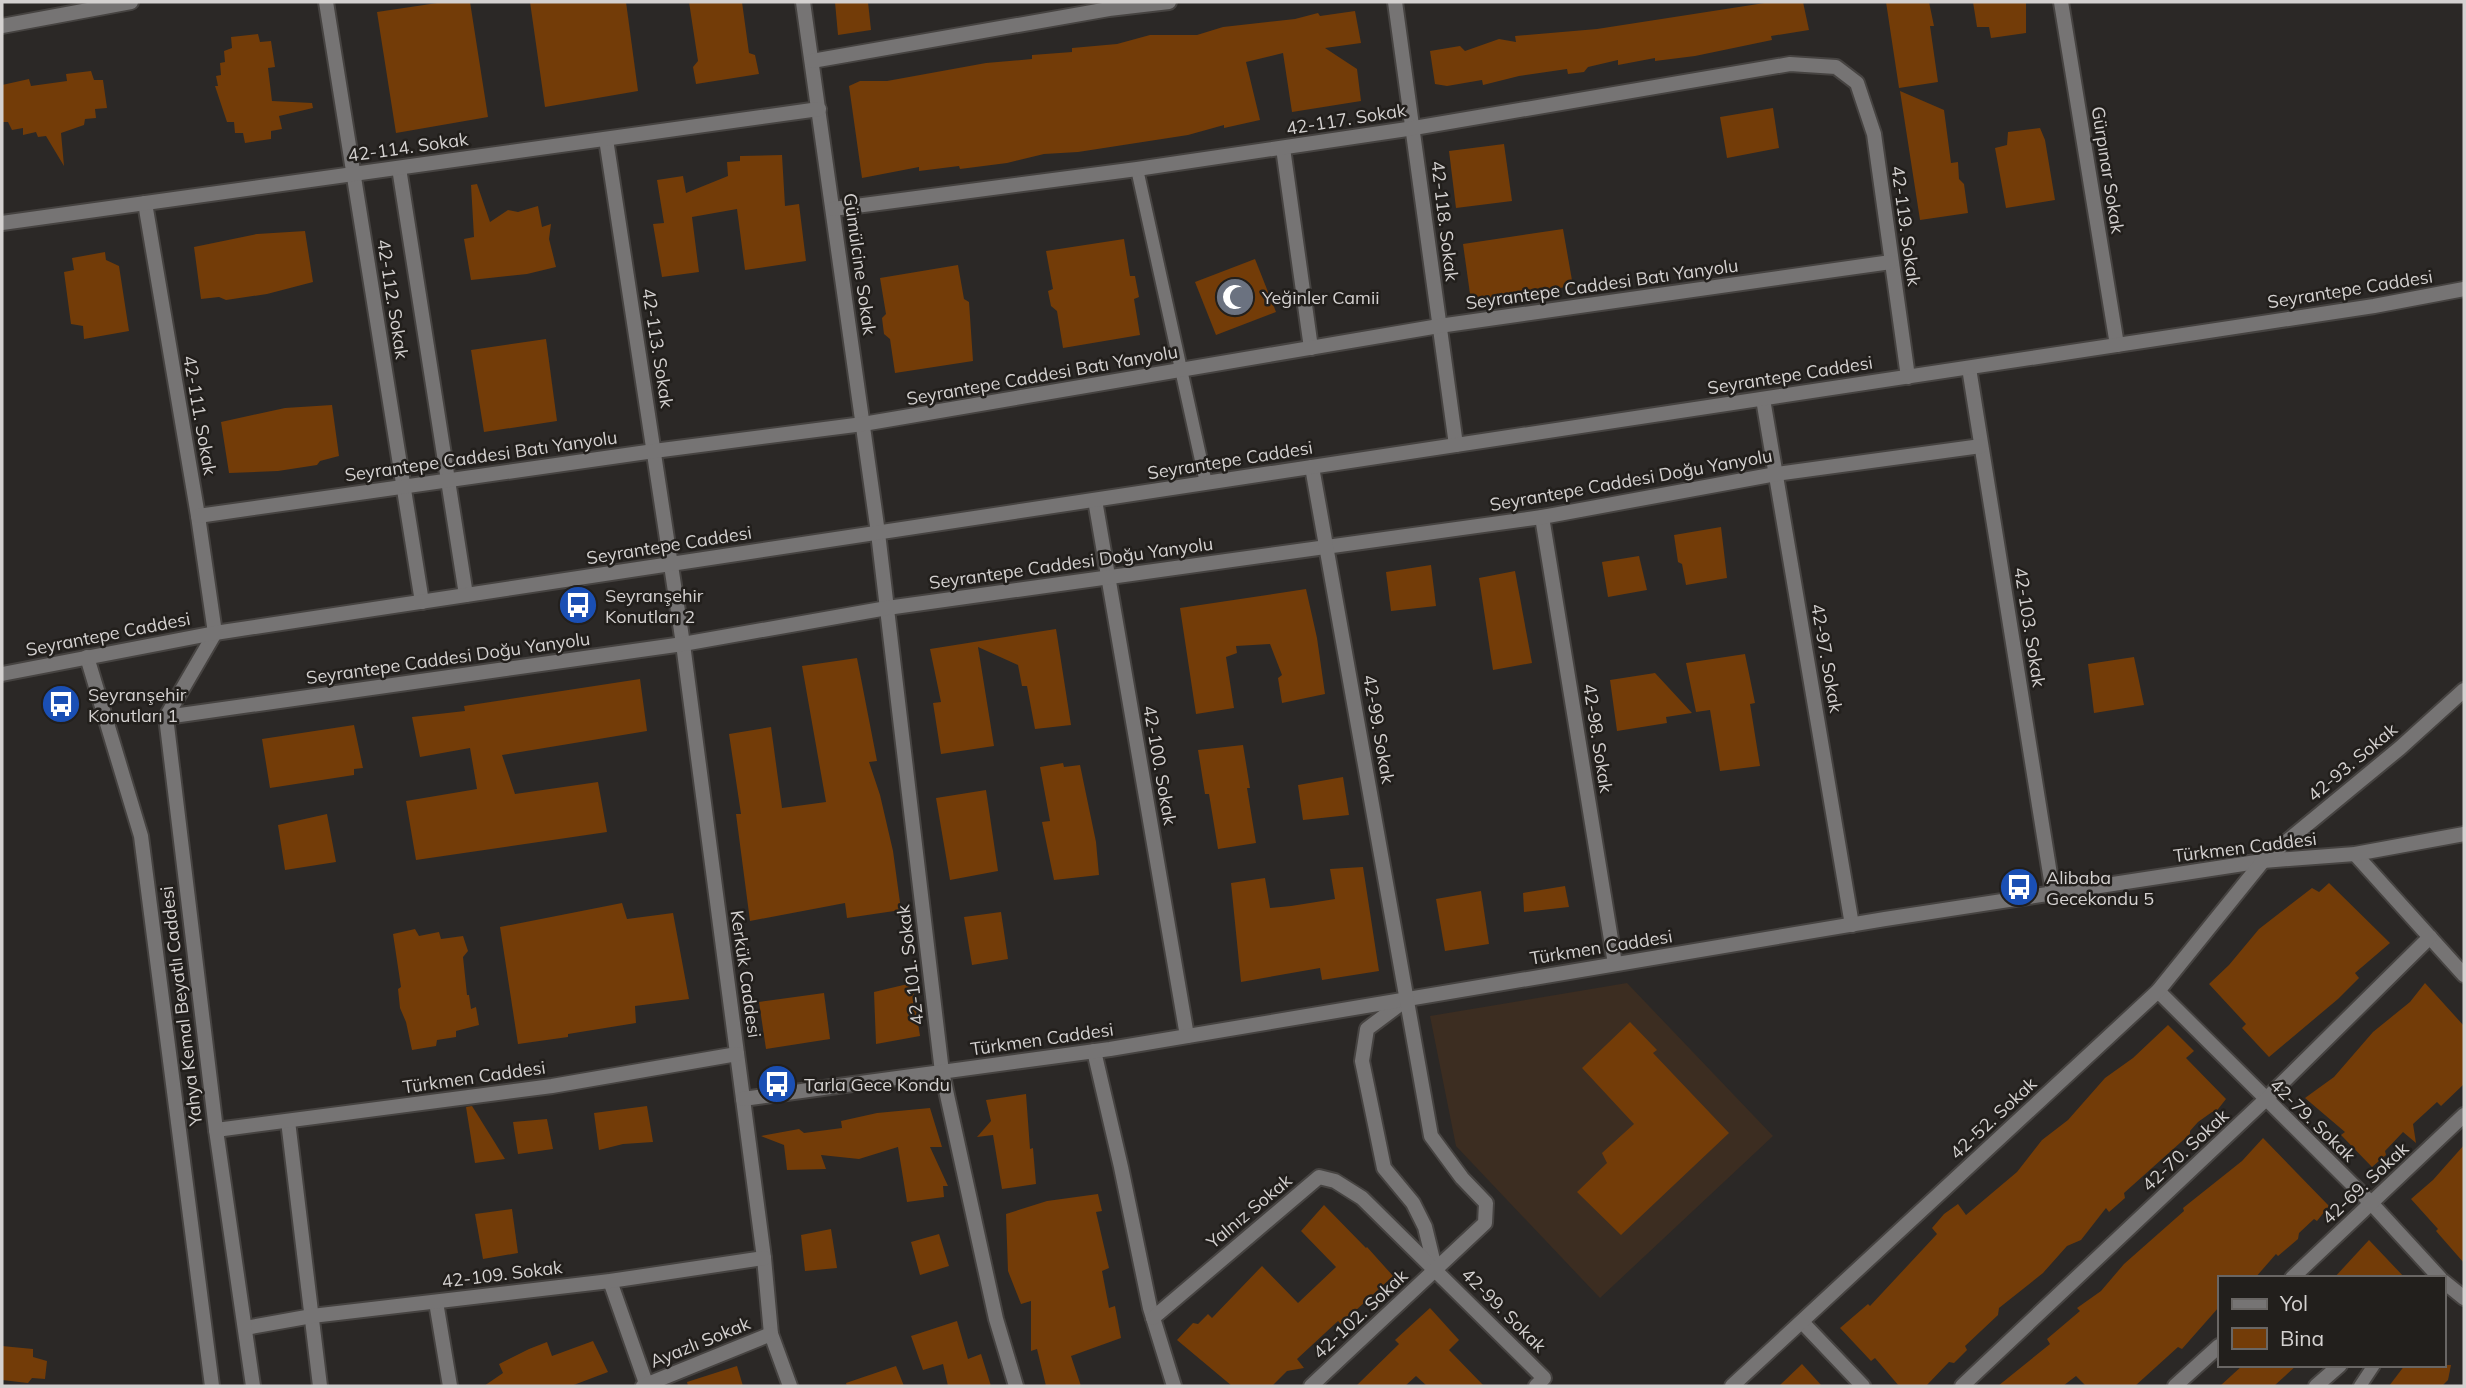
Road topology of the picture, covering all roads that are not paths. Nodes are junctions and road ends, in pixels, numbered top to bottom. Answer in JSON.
{"nodes":[{"id":1,"x":131,"y":2,"type":"edge"},
{"id":2,"x":326,"y":2,"type":"edge"},
{"id":3,"x":803,"y":2,"type":"edge"},
{"id":4,"x":1169,"y":2,"type":"edge"},
{"id":5,"x":1395,"y":2,"type":"edge"},
{"id":6,"x":2061,"y":2,"type":"edge"},
{"id":7,"x":1110,"y":5,"type":"edge"},
{"id":8,"x":2,"y":26,"type":"edge"},
{"id":9,"x":813,"y":61,"type":"junction"},
{"id":10,"x":1857,"y":83,"type":"joint"},
{"id":11,"x":819,"y":109,"type":"junction"},
{"id":12,"x":1413,"y":128,"type":"junction"},
{"id":13,"x":606,"y":139,"type":"junction"},
{"id":14,"x":1283,"y":148,"type":"junction"},
{"id":15,"x":399,"y":168,"type":"junction"},
{"id":16,"x":1137,"y":169,"type":"junction"},
{"id":17,"x":353,"y":174,"type":"junction"},
{"id":18,"x":145,"y":203,"type":"junction"},
{"id":19,"x":833,"y":209,"type":"junction"},
{"id":20,"x":2,"y":223,"type":"edge"},
{"id":21,"x":1891,"y":262,"type":"junction"},
{"id":22,"x":2464,"y":289,"type":"edge"},
{"id":23,"x":1439,"y":327,"type":"junction"},
{"id":24,"x":2117,"y":345,"type":"junction"},
{"id":25,"x":1311,"y":348,"type":"junction"},
{"id":26,"x":1969,"y":368,"type":"junction"},
{"id":27,"x":1181,"y":370,"type":"junction"},
{"id":28,"x":1908,"y":377,"type":"junction"},
{"id":29,"x":1763,"y":399,"type":"junction"},
{"id":30,"x":863,"y":425,"type":"junction"},
{"id":31,"x":1456,"y":445,"type":"junction"},
{"id":32,"x":1981,"y":446,"type":"junction"},
{"id":33,"x":654,"y":451,"type":"junction"},
{"id":34,"x":1312,"y":467,"type":"junction"},
{"id":35,"x":1776,"y":474,"type":"junction"},
{"id":36,"x":448,"y":480,"type":"junction"},
{"id":37,"x":1206,"y":483,"type":"junction"},
{"id":38,"x":404,"y":486,"type":"junction"},
{"id":39,"x":1095,"y":500,"type":"junction"},
{"id":40,"x":198,"y":516,"type":"junction"},
{"id":41,"x":1542,"y":517,"type":"junction"},
{"id":42,"x":878,"y":533,"type":"junction"},
{"id":43,"x":1327,"y":547,"type":"junction"},
{"id":44,"x":670,"y":564,"type":"junction"},
{"id":45,"x":1108,"y":576,"type":"junction"},
{"id":46,"x":466,"y":595,"type":"junction"},
{"id":47,"x":422,"y":602,"type":"junction"},
{"id":48,"x":887,"y":608,"type":"junction"},
{"id":49,"x":215,"y":633,"type":"junction"},
{"id":50,"x":683,"y":644,"type":"junction"},
{"id":51,"x":87,"y":657,"type":"junction"},
{"id":52,"x":2,"y":674,"type":"edge"},
{"id":53,"x":2464,"y":690,"type":"edge"},
{"id":54,"x":166,"y":717,"type":"junction"},
{"id":55,"x":2464,"y":834,"type":"edge"},
{"id":56,"x":2355,"y":854,"type":"junction"},
{"id":57,"x":2263,"y":861,"type":"junction"},
{"id":58,"x":2053,"y":893,"type":"junction"},
{"id":59,"x":1852,"y":925,"type":"junction"},
{"id":60,"x":2430,"y":937,"type":"junction"},
{"id":61,"x":1615,"y":964,"type":"junction"},
{"id":62,"x":2464,"y":975,"type":"edge"},
{"id":63,"x":2158,"y":991,"type":"junction"},
{"id":64,"x":1408,"y":999,"type":"junction"},
{"id":65,"x":1187,"y":1036,"type":"junction"},
{"id":66,"x":1094,"y":1051,"type":"junction"},
{"id":67,"x":737,"y":1054,"type":"junction"},
{"id":68,"x":942,"y":1072,"type":"junction"},
{"id":69,"x":743,"y":1099,"type":"junction"},
{"id":70,"x":2265,"y":1100,"type":"junction"},
{"id":71,"x":2464,"y":1115,"type":"edge"},
{"id":72,"x":288,"y":1121,"type":"junction"},
{"id":73,"x":216,"y":1130,"type":"junction"},
{"id":74,"x":2372,"y":1204,"type":"junction"},
{"id":75,"x":764,"y":1258,"type":"junction"},
{"id":76,"x":1436,"y":1270,"type":"junction"},
{"id":77,"x":2294,"y":1276,"type":"edge"},
{"id":78,"x":2439,"y":1276,"type":"edge"},
{"id":79,"x":610,"y":1281,"type":"junction"},
{"id":80,"x":2445,"y":1282,"type":"edge"},
{"id":81,"x":2464,"y":1298,"type":"edge"},
{"id":82,"x":436,"y":1302,"type":"junction"},
{"id":83,"x":312,"y":1316,"type":"junction"},
{"id":84,"x":1153,"y":1318,"type":"junction"},
{"id":85,"x":1802,"y":1322,"type":"junction"},
{"id":86,"x":245,"y":1328,"type":"junction"},
{"id":87,"x":771,"y":1334,"type":"junction"},
{"id":88,"x":2218,"y":1347,"type":"edge"},
{"id":89,"x":2338,"y":1367,"type":"edge"},
{"id":90,"x":2373,"y":1367,"type":"edge"},
{"id":91,"x":1540,"y":1382,"type":"edge"},
{"id":92,"x":212,"y":1386,"type":"edge"},
{"id":93,"x":253,"y":1386,"type":"edge"},
{"id":94,"x":320,"y":1386,"type":"edge"},
{"id":95,"x":450,"y":1386,"type":"edge"},
{"id":96,"x":645,"y":1386,"type":"edge"},
{"id":97,"x":790,"y":1386,"type":"edge"},
{"id":98,"x":1016,"y":1386,"type":"edge"},
{"id":99,"x":1174,"y":1386,"type":"edge"},
{"id":100,"x":1311,"y":1386,"type":"edge"},
{"id":101,"x":1732,"y":1386,"type":"edge"},
{"id":102,"x":1863,"y":1386,"type":"edge"},
{"id":103,"x":1962,"y":1386,"type":"edge"},
{"id":104,"x":2175,"y":1386,"type":"edge"},
{"id":105,"x":2316,"y":1386,"type":"edge"},
{"id":106,"x":2360,"y":1386,"type":"edge"}],
"edges":[{"from":1,"to":8,"type":"street"},
{"from":2,"to":17,"type":"street","name":"42-112. Sokak"},
{"from":3,"to":9,"type":"street","name":"Gümülcine Sokak"},
{"from":4,"to":7,"type":"street"},
{"from":5,"to":12,"type":"street","name":"42-118. Sokak"},
{"from":6,"to":24,"type":"street","name":"Gürpınar Sokak"},
{"from":7,"to":9,"type":"street"},
{"from":9,"to":11,"type":"street","name":"Gümülcine Sokak"},
{"from":10,"to":12,"type":"street","name":"42-117. Sokak"},
{"from":10,"to":21,"type":"street","name":"42-119. Sokak"},
{"from":11,"to":13,"type":"street","name":"42-114. Sokak"},
{"from":11,"to":19,"type":"street","name":"Gümülcine Sokak"},
{"from":12,"to":14,"type":"street","name":"42-117. Sokak"},
{"from":12,"to":23,"type":"street","name":"42-118. Sokak"},
{"from":13,"to":15,"type":"street","name":"42-114. Sokak"},
{"from":13,"to":33,"type":"street","name":"42-113. Sokak"},
{"from":14,"to":16,"type":"street","name":"42-117. Sokak"},
{"from":14,"to":25,"type":"street"},
{"from":15,"to":17,"type":"street","name":"42-114. Sokak"},
{"from":15,"to":36,"type":"street","name":"42-112. Sokak"},
{"from":16,"to":19,"type":"street","name":"42-117. Sokak"},
{"from":16,"to":27,"type":"lane"},
{"from":17,"to":18,"type":"street","name":"42-114. Sokak"},
{"from":17,"to":38,"type":"street","name":"42-112. Sokak"},
{"from":18,"to":20,"type":"street","name":"42-114. Sokak"},
{"from":18,"to":40,"type":"street","name":"42-111. Sokak"},
{"from":19,"to":30,"type":"street","name":"Gümülcine Sokak"},
{"from":21,"to":23,"type":"street","name":"Seyrantepe Caddesi Batı Yanyolu"},
{"from":21,"to":28,"type":"street","name":"42-119. Sokak"},
{"from":22,"to":24,"type":"street","name":"Seyrantepe Caddesi"},
{"from":23,"to":25,"type":"street","name":"Seyrantepe Caddesi Batı Yanyolu"},
{"from":23,"to":31,"type":"street","name":"42-118. Sokak"},
{"from":24,"to":26,"type":"street","name":"Seyrantepe Caddesi"},
{"from":25,"to":27,"type":"street","name":"Seyrantepe Caddesi Batı Yanyolu"},
{"from":26,"to":28,"type":"street","name":"Seyrantepe Caddesi"},
{"from":26,"to":32,"type":"street","name":"42-103. Sokak"},
{"from":27,"to":30,"type":"street","name":"Seyrantepe Caddesi Batı Yanyolu"},
{"from":27,"to":37,"type":"lane"},
{"from":28,"to":29,"type":"street","name":"Seyrantepe Caddesi"},
{"from":29,"to":31,"type":"street","name":"Seyrantepe Caddesi"},
{"from":29,"to":35,"type":"street","name":"42-97. Sokak"},
{"from":30,"to":33,"type":"street","name":"Seyrantepe Caddesi Batı Yanyolu"},
{"from":30,"to":42,"type":"street","name":"Gümülcine Sokak"},
{"from":31,"to":34,"type":"street","name":"Seyrantepe Caddesi"},
{"from":32,"to":35,"type":"street","name":"Seyrantepe Caddesi Doğu Yanyolu"},
{"from":32,"to":58,"type":"street","name":"42-103. Sokak"},
{"from":33,"to":36,"type":"street","name":"Seyrantepe Caddesi Batı Yanyolu"},
{"from":33,"to":44,"type":"street","name":"42-113. Sokak"},
{"from":34,"to":37,"type":"street","name":"Seyrantepe Caddesi"},
{"from":34,"to":43,"type":"street","name":"42-99. Sokak"},
{"from":35,"to":41,"type":"street","name":"Seyrantepe Caddesi Doğu Yanyolu"},
{"from":35,"to":59,"type":"street","name":"42-97. Sokak"},
{"from":36,"to":38,"type":"street","name":"Seyrantepe Caddesi Batı Yanyolu"},
{"from":36,"to":46,"type":"street","name":"42-112. Sokak"},
{"from":37,"to":39,"type":"street","name":"Seyrantepe Caddesi"},
{"from":38,"to":40,"type":"street","name":"Seyrantepe Caddesi Batı Yanyolu"},
{"from":38,"to":47,"type":"street","name":"42-112. Sokak"},
{"from":39,"to":42,"type":"street","name":"Seyrantepe Caddesi"},
{"from":39,"to":45,"type":"street","name":"42-100. Sokak"},
{"from":40,"to":49,"type":"street","name":"42-111. Sokak"},
{"from":41,"to":43,"type":"street","name":"Seyrantepe Caddesi Doğu Yanyolu"},
{"from":41,"to":61,"type":"street","name":"42-98. Sokak"},
{"from":42,"to":44,"type":"street","name":"Seyrantepe Caddesi"},
{"from":42,"to":48,"type":"street","name":"42-101. Sokak"},
{"from":43,"to":45,"type":"street","name":"Seyrantepe Caddesi Doğu Yanyolu"},
{"from":43,"to":64,"type":"street","name":"42-99. Sokak"},
{"from":44,"to":46,"type":"street","name":"Seyrantepe Caddesi"},
{"from":44,"to":50,"type":"street","name":"Kerkük Caddesi"},
{"from":45,"to":48,"type":"street","name":"Seyrantepe Caddesi Doğu Yanyolu"},
{"from":45,"to":65,"type":"street","name":"42-100. Sokak"},
{"from":46,"to":47,"type":"street","name":"Seyrantepe Caddesi"},
{"from":47,"to":49,"type":"street","name":"Seyrantepe Caddesi"},
{"from":48,"to":50,"type":"street","name":"Seyrantepe Caddesi Doğu Yanyolu"},
{"from":48,"to":68,"type":"street","name":"42-101. Sokak"},
{"from":49,"to":51,"type":"street","name":"Seyrantepe Caddesi"},
{"from":49,"to":54,"type":"street"},
{"from":50,"to":54,"type":"street","name":"Seyrantepe Caddesi Doğu Yanyolu"},
{"from":50,"to":67,"type":"street","name":"Kerkük Caddesi"},
{"from":51,"to":52,"type":"street","name":"Seyrantepe Caddesi"},
{"from":51,"to":92,"type":"street","name":"Yahya Kemal Beyatlı Caddesi"},
{"from":53,"to":57,"type":"street","name":"42-93. Sokak"},
{"from":54,"to":73,"type":"street","name":"Yahya Kemal Beyatlı Caddesi"},
{"from":55,"to":56,"type":"street","name":"Türkmen Caddesi"},
{"from":56,"to":57,"type":"street","name":"Türkmen Caddesi"},
{"from":56,"to":60,"type":"street"},
{"from":57,"to":58,"type":"street","name":"Türkmen Caddesi"},
{"from":57,"to":63,"type":"street","name":"42-52. Sokak"},
{"from":58,"to":59,"type":"street","name":"Türkmen Caddesi"},
{"from":59,"to":61,"type":"street","name":"Türkmen Caddesi"},
{"from":60,"to":62,"type":"street"},
{"from":60,"to":70,"type":"street","name":"42-70. Sokak"},
{"from":61,"to":64,"type":"street","name":"Türkmen Caddesi"},
{"from":63,"to":70,"type":"street","name":"42-79. Sokak"},
{"from":63,"to":85,"type":"street","name":"42-52. Sokak"},
{"from":64,"to":65,"type":"street","name":"Türkmen Caddesi"},
{"from":64,"to":76,"type":"street","name":"42-99. Sokak"},
{"from":64,"to":76,"type":"street","name":"42-99. Sokak"},
{"from":65,"to":66,"type":"street","name":"Türkmen Caddesi"},
{"from":66,"to":68,"type":"street","name":"Türkmen Caddesi"},
{"from":66,"to":84,"type":"street"},
{"from":67,"to":69,"type":"street","name":"Kerkük Caddesi"},
{"from":67,"to":72,"type":"street","name":"Türkmen Caddesi"},
{"from":68,"to":69,"type":"street","name":"Türkmen Caddesi"},
{"from":68,"to":98,"type":"street","name":"42-101. Sokak"},
{"from":69,"to":75,"type":"street","name":"Kerkük Caddesi"},
{"from":70,"to":74,"type":"street","name":"42-79. Sokak"},
{"from":70,"to":103,"type":"street","name":"42-70. Sokak"},
{"from":71,"to":74,"type":"street","name":"42-69. Sokak"},
{"from":72,"to":73,"type":"street","name":"Türkmen Caddesi"},
{"from":72,"to":83,"type":"street"},
{"from":73,"to":86,"type":"street","name":"Yahya Kemal Beyatlı Caddesi"},
{"from":74,"to":77,"type":"street","name":"42-69. Sokak"},
{"from":74,"to":78,"type":"street","name":"42-79. Sokak"},
{"from":75,"to":79,"type":"street","name":"42-109. Sokak"},
{"from":75,"to":87,"type":"street","name":"Kerkük Caddesi"},
{"from":76,"to":84,"type":"street","name":"Yalnız Sokak"},
{"from":76,"to":91,"type":"street","name":"42-99. Sokak"},
{"from":76,"to":100,"type":"street","name":"42-102. Sokak"},
{"from":79,"to":82,"type":"street","name":"42-109. Sokak"},
{"from":79,"to":96,"type":"street"},
{"from":80,"to":81,"type":"street","name":"42-79. Sokak"},
{"from":82,"to":83,"type":"street","name":"42-109. Sokak"},
{"from":82,"to":95,"type":"street"},
{"from":83,"to":86,"type":"street","name":"42-109. Sokak"},
{"from":83,"to":94,"type":"street"},
{"from":84,"to":99,"type":"street"},
{"from":85,"to":101,"type":"street","name":"42-52. Sokak"},
{"from":85,"to":102,"type":"street"},
{"from":86,"to":93,"type":"street","name":"Yahya Kemal Beyatlı Caddesi"},
{"from":87,"to":96,"type":"street","name":"Ayazlı Sokak"},
{"from":87,"to":97,"type":"street","name":"Kerkük Caddesi"},
{"from":88,"to":104,"type":"street"},
{"from":89,"to":105,"type":"street"},
{"from":90,"to":106,"type":"lane"}]}
